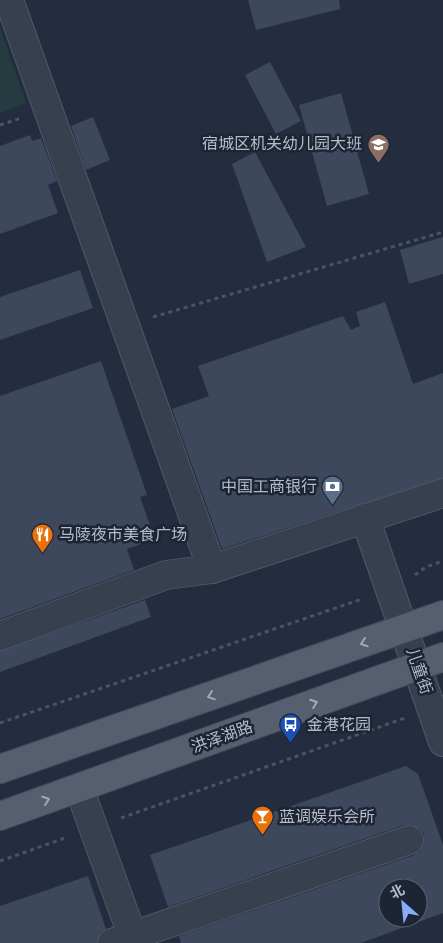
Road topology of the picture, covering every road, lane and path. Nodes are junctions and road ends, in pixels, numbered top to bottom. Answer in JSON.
{"nodes":[{"id":1,"x":8,"y":0,"type":"edge"},
{"id":2,"x":24,"y":117,"type":"dead end"},
{"id":3,"x":0,"y":125,"type":"edge"},
{"id":4,"x":443,"y":232,"type":"edge"},
{"id":5,"x":125,"y":326,"type":"junction"},
{"id":6,"x":443,"y":493,"type":"edge"},
{"id":7,"x":365,"y":518,"type":"junction"},
{"id":8,"x":443,"y":560,"type":"edge"},
{"id":9,"x":212,"y":569,"type":"junction"},
{"id":10,"x":391,"y":589,"type":"junction"},
{"id":11,"x":443,"y":615,"type":"edge"},
{"id":12,"x":405,"y":629,"type":"junction"},
{"id":13,"x":0,"y":636,"type":"edge"},
{"id":14,"x":443,"y":657,"type":"edge"},
{"id":15,"x":418,"y":666,"type":"junction"},
{"id":16,"x":432,"y":708,"type":"junction"},
{"id":17,"x":0,"y":722,"type":"edge"},
{"id":18,"x":443,"y":739,"type":"edge"},
{"id":19,"x":0,"y":769,"type":"edge"},
{"id":20,"x":78,"y":788,"type":"junction"},
{"id":21,"x":0,"y":816,"type":"edge"},
{"id":22,"x":93,"y":828,"type":"junction"},
{"id":23,"x":408,"y":840,"type":"dead end"},
{"id":24,"x":0,"y":861,"type":"edge"},
{"id":25,"x":126,"y":941,"type":"edge"}],
"edges":[{"from":1,"to":5,"type":"street"},
{"from":2,"to":3,"type":"path"},
{"from":4,"to":5,"type":"path"},
{"from":5,"to":9,"type":"street"},
{"from":6,"to":7,"type":"street"},
{"from":7,"to":9,"type":"street"},
{"from":7,"to":10,"type":"street","name":"儿童街"},
{"from":8,"to":10,"type":"path"},
{"from":9,"to":13,"type":"street"},
{"from":10,"to":12,"type":"street","name":"儿童街"},
{"from":10,"to":17,"type":"path"},
{"from":11,"to":12,"type":"main road"},
{"from":12,"to":15,"type":"street","name":"儿童街"},
{"from":12,"to":19,"type":"main road","one_way":true},
{"from":14,"to":15,"type":"main road","name":"洪泽湖路"},
{"from":15,"to":16,"type":"street","name":"儿童街"},
{"from":20,"to":15,"type":"main road","name":"洪泽湖路","one_way":true},
{"from":16,"to":18,"type":"street","name":"儿童街"},
{"from":16,"to":22,"type":"path"},
{"from":21,"to":20,"type":"main road","name":"洪泽湖路","one_way":true},
{"from":20,"to":22,"type":"street"},
{"from":22,"to":24,"type":"path"},
{"from":22,"to":25,"type":"street"},
{"from":23,"to":25,"type":"street"}]}
